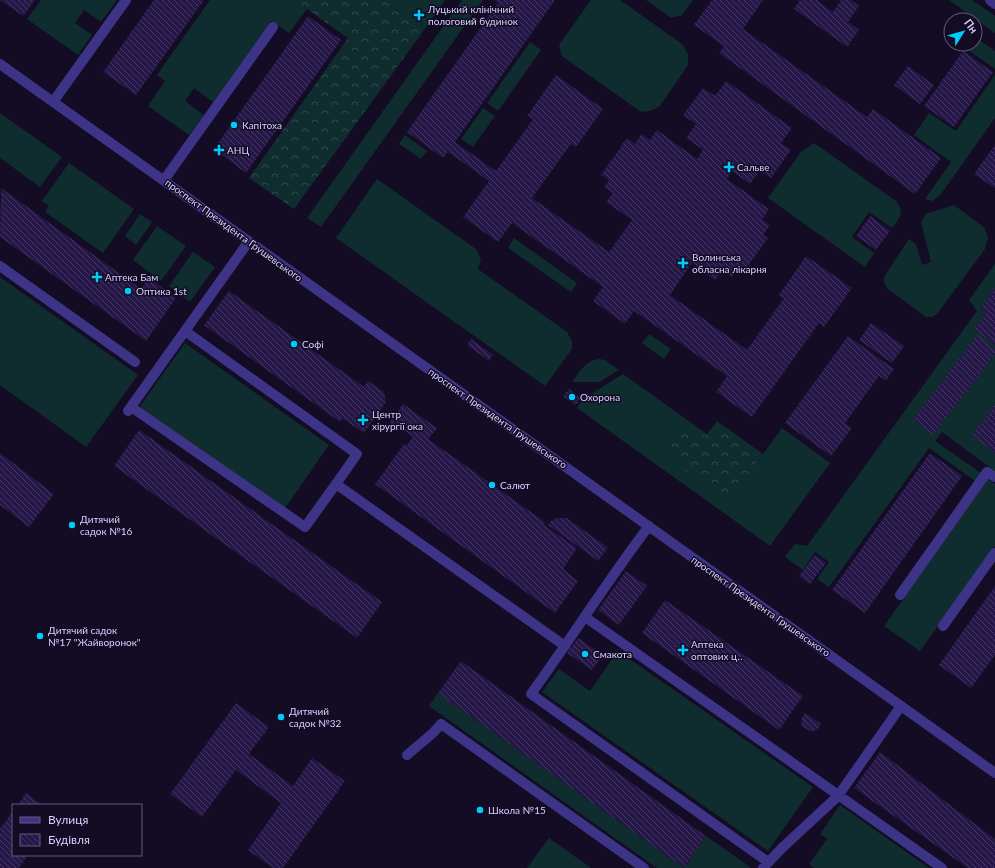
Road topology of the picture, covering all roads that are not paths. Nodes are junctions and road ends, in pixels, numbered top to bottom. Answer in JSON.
{"nodes":[{"id":1,"x":126,"y":0,"type":"edge"},
{"id":2,"x":990,"y":0,"type":"edge"},
{"id":3,"x":995,"y":4,"type":"edge"},
{"id":4,"x":273,"y":27,"type":"dead end"},
{"id":5,"x":0,"y":64,"type":"edge"},
{"id":6,"x":53,"y":102,"type":"junction"},
{"id":7,"x":164,"y":180,"type":"junction"},
{"id":8,"x":249,"y":241,"type":"junction"},
{"id":9,"x":0,"y":266,"type":"edge"},
{"id":10,"x":185,"y":331,"type":"junction"},
{"id":11,"x":135,"y":362,"type":"dead end"},
{"id":12,"x":995,"y":477,"type":"edge"},
{"id":13,"x":336,"y":484,"type":"junction"},
{"id":14,"x":649,"y":526,"type":"junction"},
{"id":15,"x":995,"y":553,"type":"edge"},
{"id":16,"x":900,"y":595,"type":"dead end"},
{"id":17,"x":585,"y":617,"type":"junction"},
{"id":18,"x":943,"y":626,"type":"dead end"},
{"id":19,"x":564,"y":646,"type":"junction"},
{"id":20,"x":901,"y":706,"type":"junction"},
{"id":21,"x":407,"y":755,"type":"dead end"},
{"id":22,"x":995,"y":773,"type":"edge"},
{"id":23,"x":838,"y":796,"type":"junction"},
{"id":24,"x":766,"y":865,"type":"edge"},
{"id":25,"x":644,"y":868,"type":"edge"},
{"id":26,"x":942,"y":868,"type":"edge"}],
"edges":[{"from":1,"to":6,"type":"street"},
{"from":2,"to":3,"type":"street"},
{"from":4,"to":7,"type":"street"},
{"from":5,"to":6,"type":"street","name":"проспект Президента Грушевського"},
{"from":6,"to":7,"type":"street","name":"проспект Президента Грушевського"},
{"from":7,"to":8,"type":"street","name":"проспект Президента Грушевського"},
{"from":8,"to":10,"type":"street"},
{"from":8,"to":14,"type":"street","name":"проспект Президента Грушевського"},
{"from":9,"to":11,"type":"street"},
{"from":10,"to":13,"type":"street"},
{"from":10,"to":13,"type":"street"},
{"from":12,"to":16,"type":"street"},
{"from":13,"to":19,"type":"street"},
{"from":14,"to":17,"type":"street"},
{"from":14,"to":20,"type":"street","name":"проспект Президента Грушевського"},
{"from":15,"to":18,"type":"street"},
{"from":17,"to":19,"type":"street"},
{"from":17,"to":23,"type":"street"},
{"from":19,"to":24,"type":"street"},
{"from":20,"to":22,"type":"street","name":"проспект Президента Грушевського"},
{"from":20,"to":23,"type":"street"},
{"from":21,"to":25,"type":"street"},
{"from":23,"to":24,"type":"street"},
{"from":23,"to":26,"type":"street"}]}
